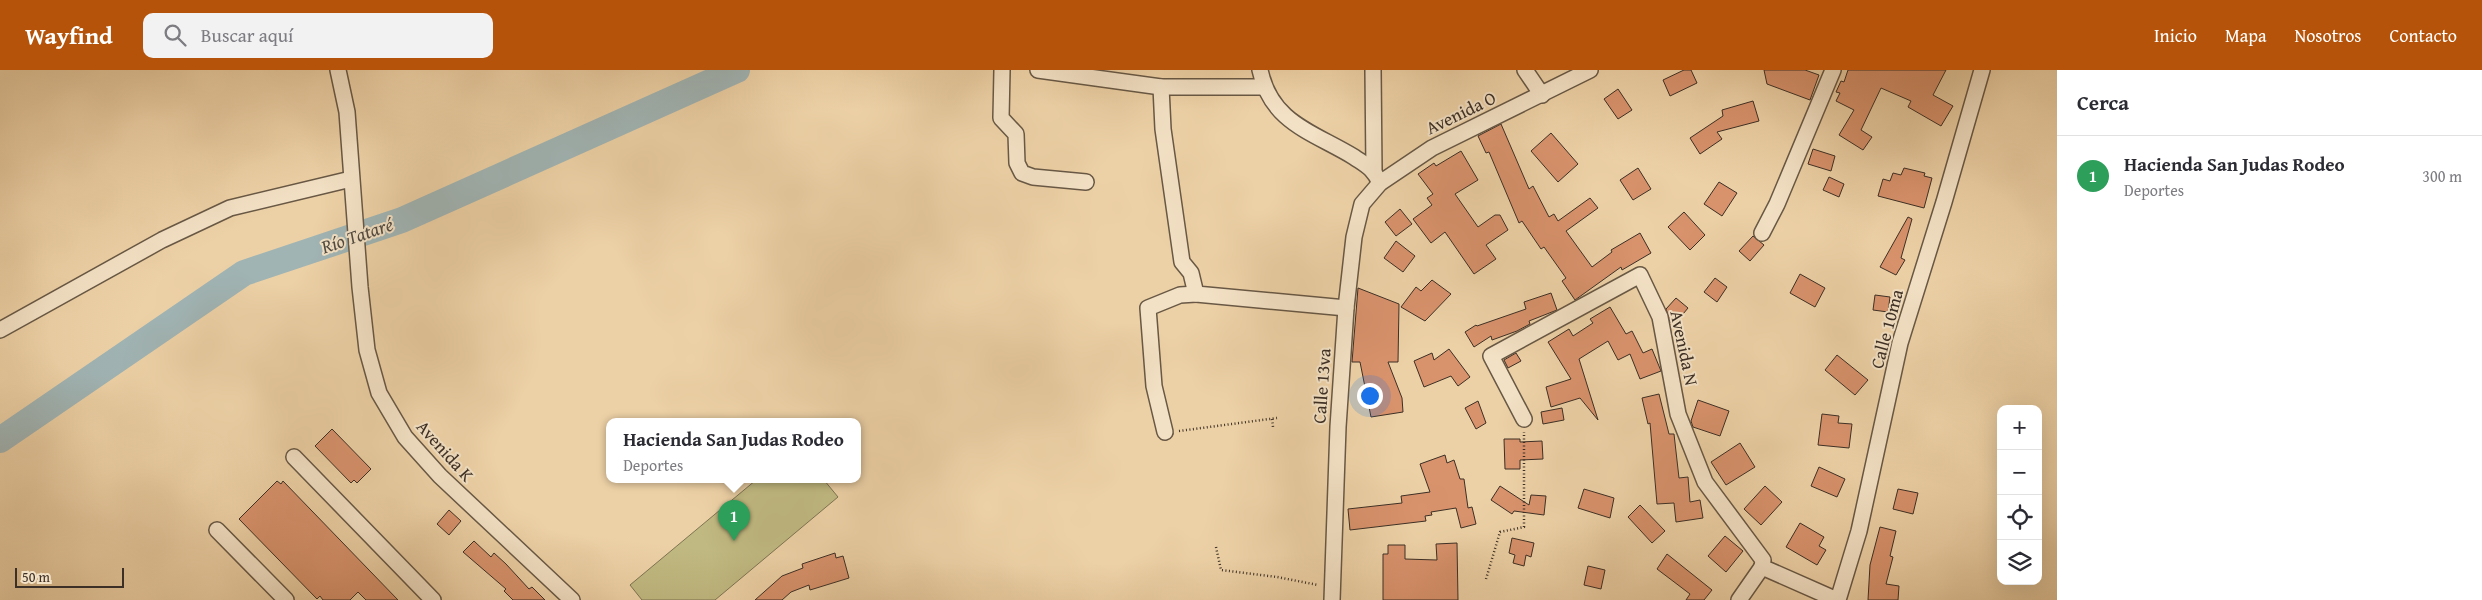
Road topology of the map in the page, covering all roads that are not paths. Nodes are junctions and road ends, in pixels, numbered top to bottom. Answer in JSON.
{"nodes":[{"id":1,"x":338,"y":70,"type":"edge"},
{"id":2,"x":1002,"y":70,"type":"edge"},
{"id":3,"x":1038,"y":70,"type":"edge"},
{"id":4,"x":1260,"y":70,"type":"edge"},
{"id":5,"x":1373,"y":70,"type":"edge"},
{"id":6,"x":1525,"y":70,"type":"edge"},
{"id":7,"x":1590,"y":70,"type":"edge"},
{"id":8,"x":1833,"y":70,"type":"edge"},
{"id":9,"x":1982,"y":70,"type":"edge"},
{"id":10,"x":1263,"y":87,"type":"junction"},
{"id":11,"x":1160,"y":88,"type":"junction"},
{"id":12,"x":1542,"y":95,"type":"junction"},
{"id":13,"x":1376,"y":177,"type":"junction"},
{"id":14,"x":351,"y":179,"type":"junction"},
{"id":15,"x":1086,"y":182,"type":"dead end"},
{"id":16,"x":1762,"y":233,"type":"dead end"},
{"id":17,"x":1196,"y":294,"type":"junction"},
{"id":18,"x":1346,"y":308,"type":"junction"},
{"id":19,"x":0,"y":330,"type":"edge"},
{"id":20,"x":1524,"y":419,"type":"road end"},
{"id":21,"x":1165,"y":432,"type":"road end"},
{"id":22,"x":294,"y":457,"type":"dead end"},
{"id":23,"x":217,"y":530,"type":"dead end"},
{"id":24,"x":1762,"y":568,"type":"junction"},
{"id":25,"x":1332,"y":593,"type":"edge"},
{"id":26,"x":286,"y":600,"type":"edge"},
{"id":27,"x":433,"y":600,"type":"edge"},
{"id":28,"x":572,"y":600,"type":"edge"},
{"id":29,"x":1738,"y":600,"type":"edge"},
{"id":30,"x":1838,"y":600,"type":"edge"}],
"edges":[{"from":1,"to":14,"type":"street","name":"Avenida K"},
{"from":2,"to":15,"type":"street"},
{"from":3,"to":11,"type":"street"},
{"from":4,"to":10,"type":"street"},
{"from":5,"to":13,"type":"street"},
{"from":6,"to":12,"type":"street"},
{"from":7,"to":12,"type":"street","name":"Avenida O"},
{"from":8,"to":16,"type":"street"},
{"from":9,"to":30,"type":"street","name":"Calle 10ma"},
{"from":10,"to":11,"type":"street"},
{"from":10,"to":13,"type":"street"},
{"from":11,"to":17,"type":"street"},
{"from":12,"to":13,"type":"street","name":"Avenida O"},
{"from":13,"to":18,"type":"street","name":"Calle 13va"},
{"from":14,"to":19,"type":"street"},
{"from":14,"to":28,"type":"street","name":"Avenida K"},
{"from":17,"to":18,"type":"street"},
{"from":17,"to":21,"type":"street"},
{"from":18,"to":25,"type":"street","name":"Calle 13va"},
{"from":20,"to":24,"type":"street","name":"Avenida N"},
{"from":22,"to":27,"type":"street"},
{"from":23,"to":26,"type":"street"},
{"from":24,"to":29,"type":"street"},
{"from":24,"to":30,"type":"street"}]}
